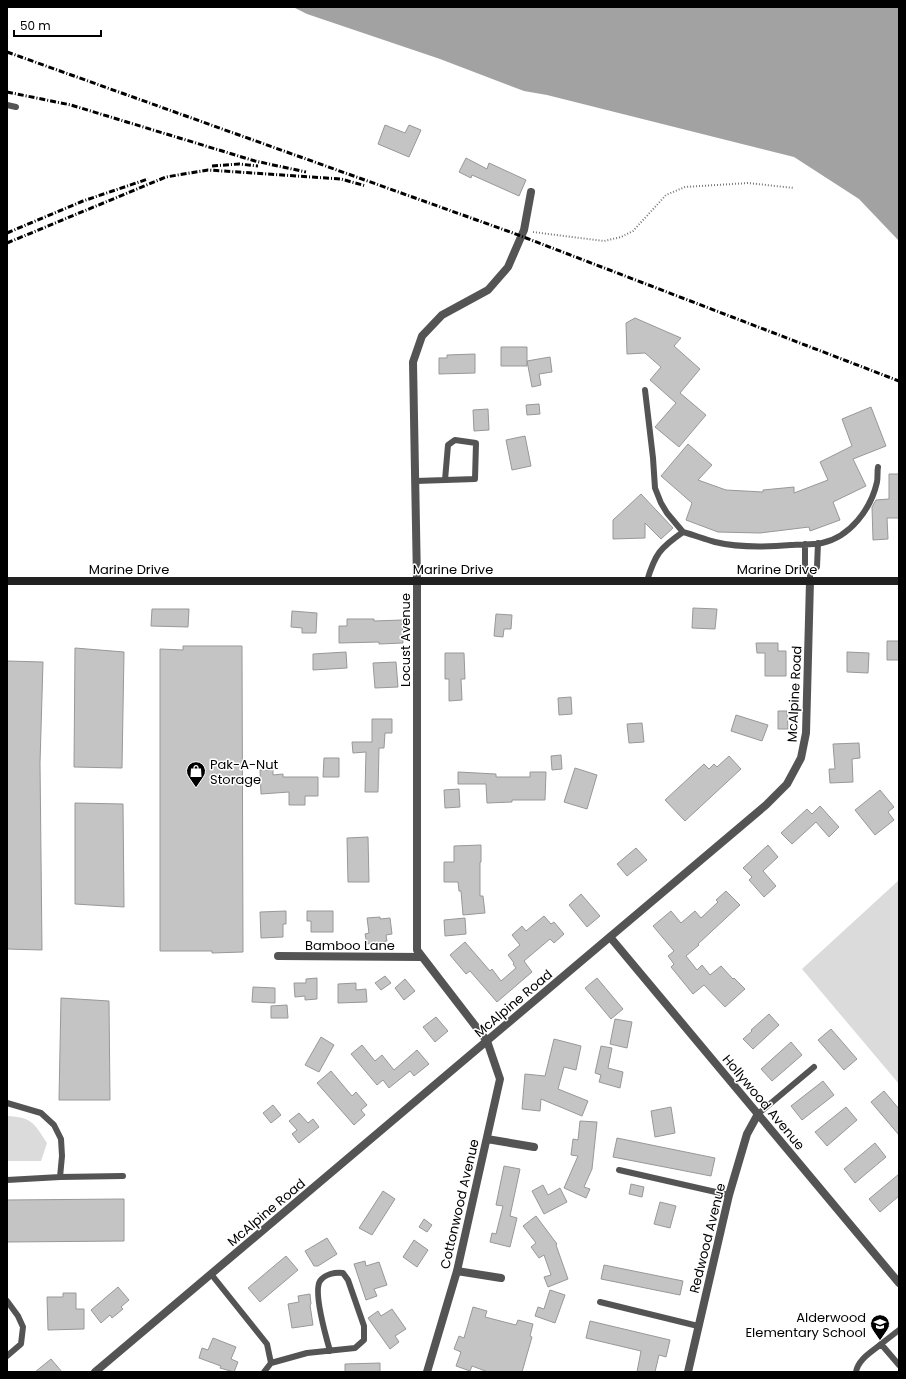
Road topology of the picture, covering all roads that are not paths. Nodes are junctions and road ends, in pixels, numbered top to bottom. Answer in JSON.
{"nodes":[{"id":1,"x":7,"y":105,"type":"edge"},
{"id":2,"x":16,"y":107,"type":"dead end"},
{"id":3,"x":531,"y":192,"type":"dead end"},
{"id":4,"x":645,"y":390,"type":"dead end"},
{"id":5,"x":878,"y":467,"type":"dead end"},
{"id":6,"x":445,"y":480,"type":"junction"},
{"id":7,"x":416,"y":481,"type":"junction"},
{"id":8,"x":683,"y":532,"type":"junction"},
{"id":9,"x":818,"y":543,"type":"junction"},
{"id":10,"x":805,"y":544,"type":"junction"},
{"id":11,"x":810,"y":572,"type":"junction"},
{"id":12,"x":7,"y":581,"type":"edge"},
{"id":13,"x":417,"y":581,"type":"junction"},
{"id":14,"x":647,"y":581,"type":"junction"},
{"id":15,"x":810,"y":581,"type":"junction"},
{"id":16,"x":899,"y":581,"type":"edge"},
{"id":17,"x":610,"y":937,"type":"junction"},
{"id":18,"x":278,"y":956,"type":"dead end"},
{"id":19,"x":422,"y":957,"type":"junction"},
{"id":20,"x":487,"y":1041,"type":"junction"},
{"id":21,"x":814,"y":1067,"type":"dead end"},
{"id":22,"x":7,"y":1103,"type":"edge"},
{"id":23,"x":758,"y":1114,"type":"junction"},
{"id":24,"x":487,"y":1139,"type":"junction"},
{"id":25,"x":534,"y":1147,"type":"dead end"},
{"id":26,"x":619,"y":1170,"type":"dead end"},
{"id":27,"x":123,"y":1176,"type":"dead end"},
{"id":28,"x":60,"y":1177,"type":"junction"},
{"id":29,"x":7,"y":1180,"type":"edge"},
{"id":30,"x":729,"y":1194,"type":"junction"},
{"id":31,"x":457,"y":1271,"type":"junction"},
{"id":32,"x":211,"y":1274,"type":"junction"},
{"id":33,"x":501,"y":1278,"type":"dead end"},
{"id":34,"x":899,"y":1283,"type":"edge"},
{"id":35,"x":7,"y":1301,"type":"edge"},
{"id":36,"x":600,"y":1302,"type":"dead end"},
{"id":37,"x":698,"y":1326,"type":"junction"},
{"id":38,"x":899,"y":1330,"type":"edge"},
{"id":39,"x":881,"y":1344,"type":"junction"},
{"id":40,"x":330,"y":1351,"type":"junction"},
{"id":41,"x":7,"y":1356,"type":"edge"},
{"id":42,"x":272,"y":1362,"type":"junction"},
{"id":43,"x":899,"y":1365,"type":"edge"},
{"id":44,"x":95,"y":1372,"type":"edge"},
{"id":45,"x":264,"y":1372,"type":"edge"},
{"id":46,"x":427,"y":1372,"type":"edge"},
{"id":47,"x":688,"y":1372,"type":"edge"},
{"id":48,"x":856,"y":1372,"type":"edge"}],
"edges":[{"from":1,"to":2,"type":"lane"},
{"from":3,"to":7,"type":"street","name":"Locust Avenue"},
{"from":4,"to":8,"type":"lane"},
{"from":5,"to":9,"type":"lane"},
{"from":6,"to":6,"type":"lane"},
{"from":6,"to":7,"type":"lane"},
{"from":7,"to":13,"type":"street","name":"Locust Avenue"},
{"from":8,"to":10,"type":"lane"},
{"from":8,"to":14,"type":"lane"},
{"from":9,"to":10,"type":"lane"},
{"from":9,"to":11,"type":"lane"},
{"from":10,"to":11,"type":"lane"},
{"from":11,"to":15,"type":"lane"},
{"from":12,"to":13,"type":"main road","name":"Marine Drive"},
{"from":13,"to":14,"type":"main road","name":"Marine Drive"},
{"from":13,"to":19,"type":"street","name":"Locust Avenue"},
{"from":14,"to":15,"type":"main road","name":"Marine Drive"},
{"from":15,"to":16,"type":"main road","name":"Marine Drive"},
{"from":15,"to":17,"type":"street","name":"McAlpine Road"},
{"from":17,"to":20,"type":"street","name":"McAlpine Road"},
{"from":17,"to":23,"type":"street","name":"Hollywood Avenue"},
{"from":18,"to":19,"type":"street","name":"Bamboo Lane"},
{"from":19,"to":20,"type":"street","name":"Locust Avenue"},
{"from":20,"to":24,"type":"street","name":"Cottonwood Avenue"},
{"from":20,"to":32,"type":"street","name":"McAlpine Road"},
{"from":21,"to":23,"type":"lane"},
{"from":22,"to":28,"type":"lane"},
{"from":23,"to":30,"type":"street","name":"Redwood Avenue"},
{"from":23,"to":34,"type":"street","name":"Hollywood Avenue"},
{"from":24,"to":25,"type":"street"},
{"from":24,"to":31,"type":"street","name":"Cottonwood Avenue"},
{"from":26,"to":30,"type":"lane"},
{"from":27,"to":28,"type":"lane"},
{"from":28,"to":29,"type":"lane"},
{"from":30,"to":37,"type":"street","name":"Redwood Avenue"},
{"from":31,"to":33,"type":"street"},
{"from":31,"to":46,"type":"street","name":"Cottonwood Avenue"},
{"from":32,"to":42,"type":"lane"},
{"from":32,"to":44,"type":"street","name":"McAlpine Road"},
{"from":35,"to":41,"type":"lane"},
{"from":36,"to":37,"type":"lane"},
{"from":37,"to":47,"type":"street","name":"Redwood Avenue"},
{"from":38,"to":39,"type":"lane"},
{"from":39,"to":43,"type":"lane"},
{"from":39,"to":48,"type":"lane"},
{"from":40,"to":40,"type":"lane"},
{"from":40,"to":42,"type":"lane"},
{"from":42,"to":45,"type":"lane"}]}
